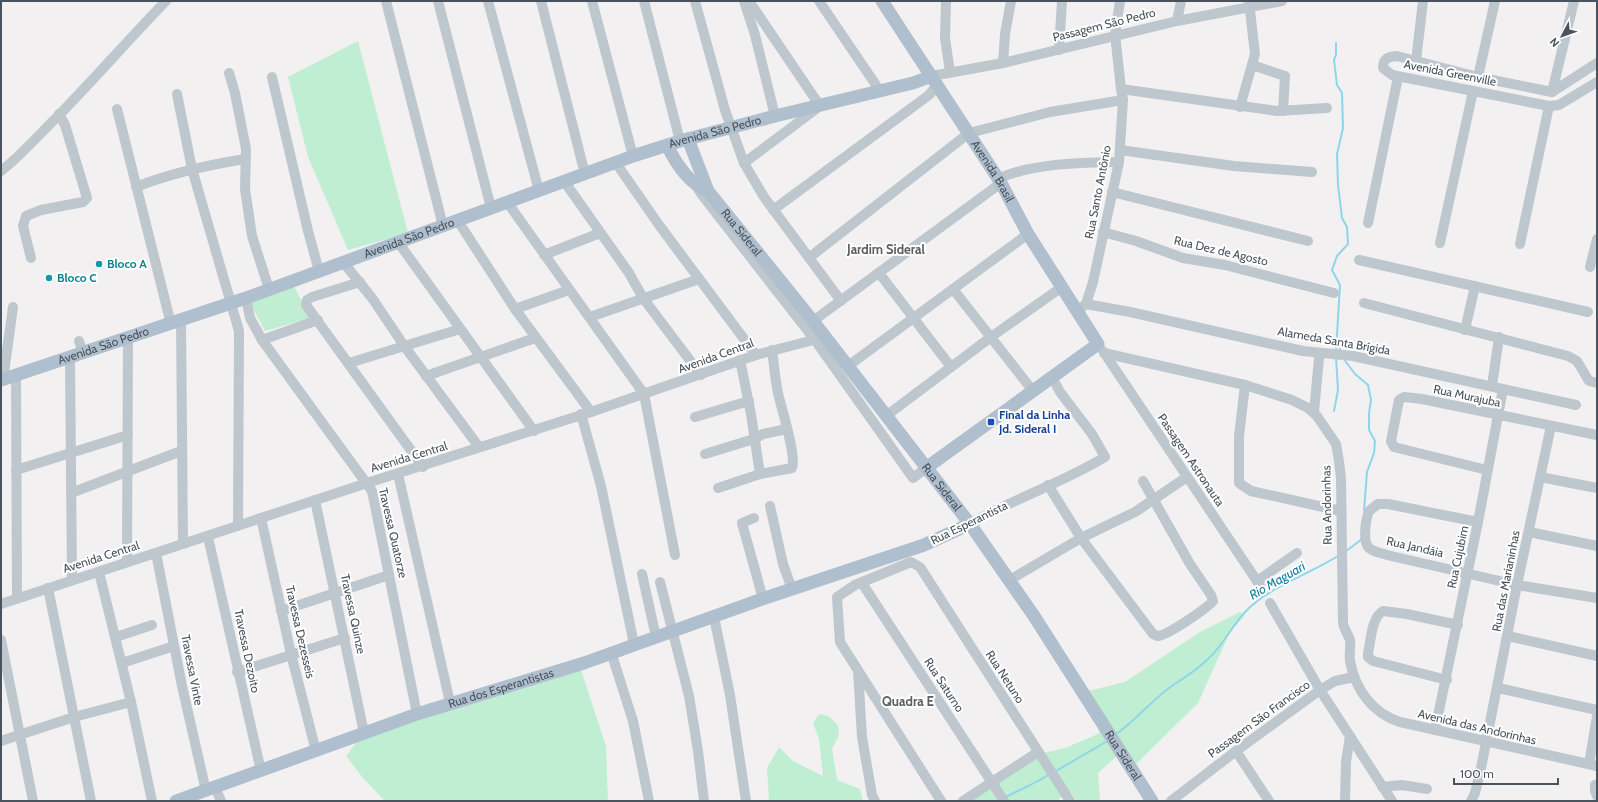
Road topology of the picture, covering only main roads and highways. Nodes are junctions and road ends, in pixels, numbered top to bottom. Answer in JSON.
{"nodes":[{"id":1,"x":882,"y":1,"type":"edge"},
{"id":2,"x":935,"y":80,"type":"junction"},
{"id":3,"x":684,"y":140,"type":"junction"},
{"id":4,"x":667,"y":146,"type":"junction"},
{"id":5,"x":703,"y":189,"type":"junction"},
{"id":6,"x":2,"y":380,"type":"edge"},
{"id":7,"x":926,"y":468,"type":"junction"},
{"id":8,"x":970,"y":524,"type":"junction"},
{"id":9,"x":827,"y":576,"type":"joint"},
{"id":10,"x":183,"y":800,"type":"edge"},
{"id":11,"x":1152,"y":801,"type":"edge"}],
"edges":[{"from":1,"to":2,"type":"main road","name":"Avenida Brasil"},
{"from":2,"to":3,"type":"main road","name":"Avenida São Pedro"},
{"from":2,"to":7,"type":"main road","name":"Avenida Brasil"},
{"from":3,"to":4,"type":"main road","name":"Avenida São Pedro"},
{"from":3,"to":5,"type":"main road","name":"Rua Sideral"},
{"from":4,"to":5,"type":"main road","name":"Rua Sideral"},
{"from":4,"to":6,"type":"main road","name":"Avenida São Pedro"},
{"from":5,"to":7,"type":"main road","name":"Rua Sideral"},
{"from":7,"to":8,"type":"main road","name":"Rua Sideral"},
{"from":8,"to":9,"type":"main road","name":"Rua Esperantista"},
{"from":8,"to":11,"type":"main road","name":"Rua Sideral"},
{"from":9,"to":10,"type":"main road","name":"Rua dos Esperantistas"}]}
